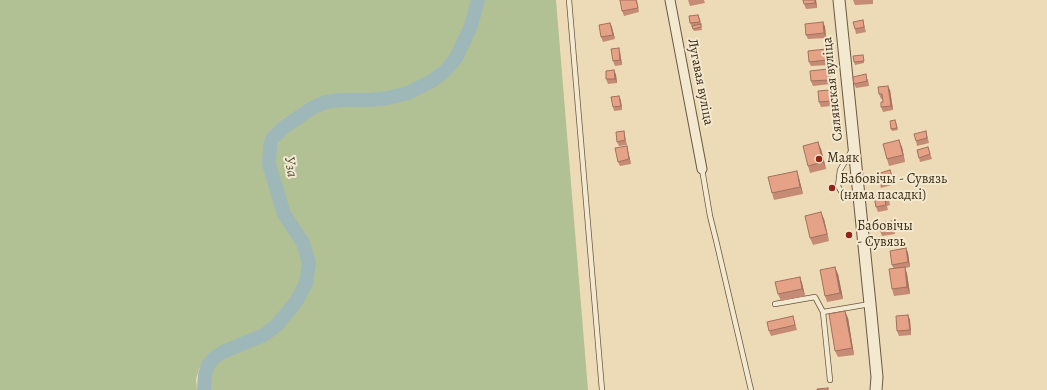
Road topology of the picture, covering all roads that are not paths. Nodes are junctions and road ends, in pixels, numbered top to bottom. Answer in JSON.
{"nodes":[{"id":1,"x":569,"y":0,"type":"edge"},
{"id":2,"x":670,"y":0,"type":"edge"},
{"id":3,"x":839,"y":0,"type":"edge"},
{"id":4,"x":854,"y":147,"type":"junction"},
{"id":5,"x":702,"y":169,"type":"joint"},
{"id":6,"x":859,"y":196,"type":"junction"},
{"id":7,"x":775,"y":304,"type":"dead end"},
{"id":8,"x":870,"y":304,"type":"junction"},
{"id":9,"x":823,"y":312,"type":"junction"},
{"id":10,"x":830,"y":380,"type":"dead end"},
{"id":11,"x":602,"y":390,"type":"edge"},
{"id":12,"x":751,"y":390,"type":"edge"},
{"id":13,"x":876,"y":390,"type":"edge"}],
"edges":[{"from":1,"to":11,"type":"lane"},
{"from":2,"to":5,"type":"street","name":"Лугавая вуліца"},
{"from":3,"to":4,"type":"street","name":"Сялянская вуліца"},
{"from":4,"to":6,"type":"street","name":"Сялянская вуліца"},
{"from":4,"to":6,"type":"lane"},
{"from":5,"to":12,"type":"lane"},
{"from":6,"to":8,"type":"street","name":"Сялянская вуліца"},
{"from":7,"to":9,"type":"lane"},
{"from":8,"to":9,"type":"lane"},
{"from":8,"to":13,"type":"street","name":"Сялянская вуліца"},
{"from":9,"to":10,"type":"lane"}]}
